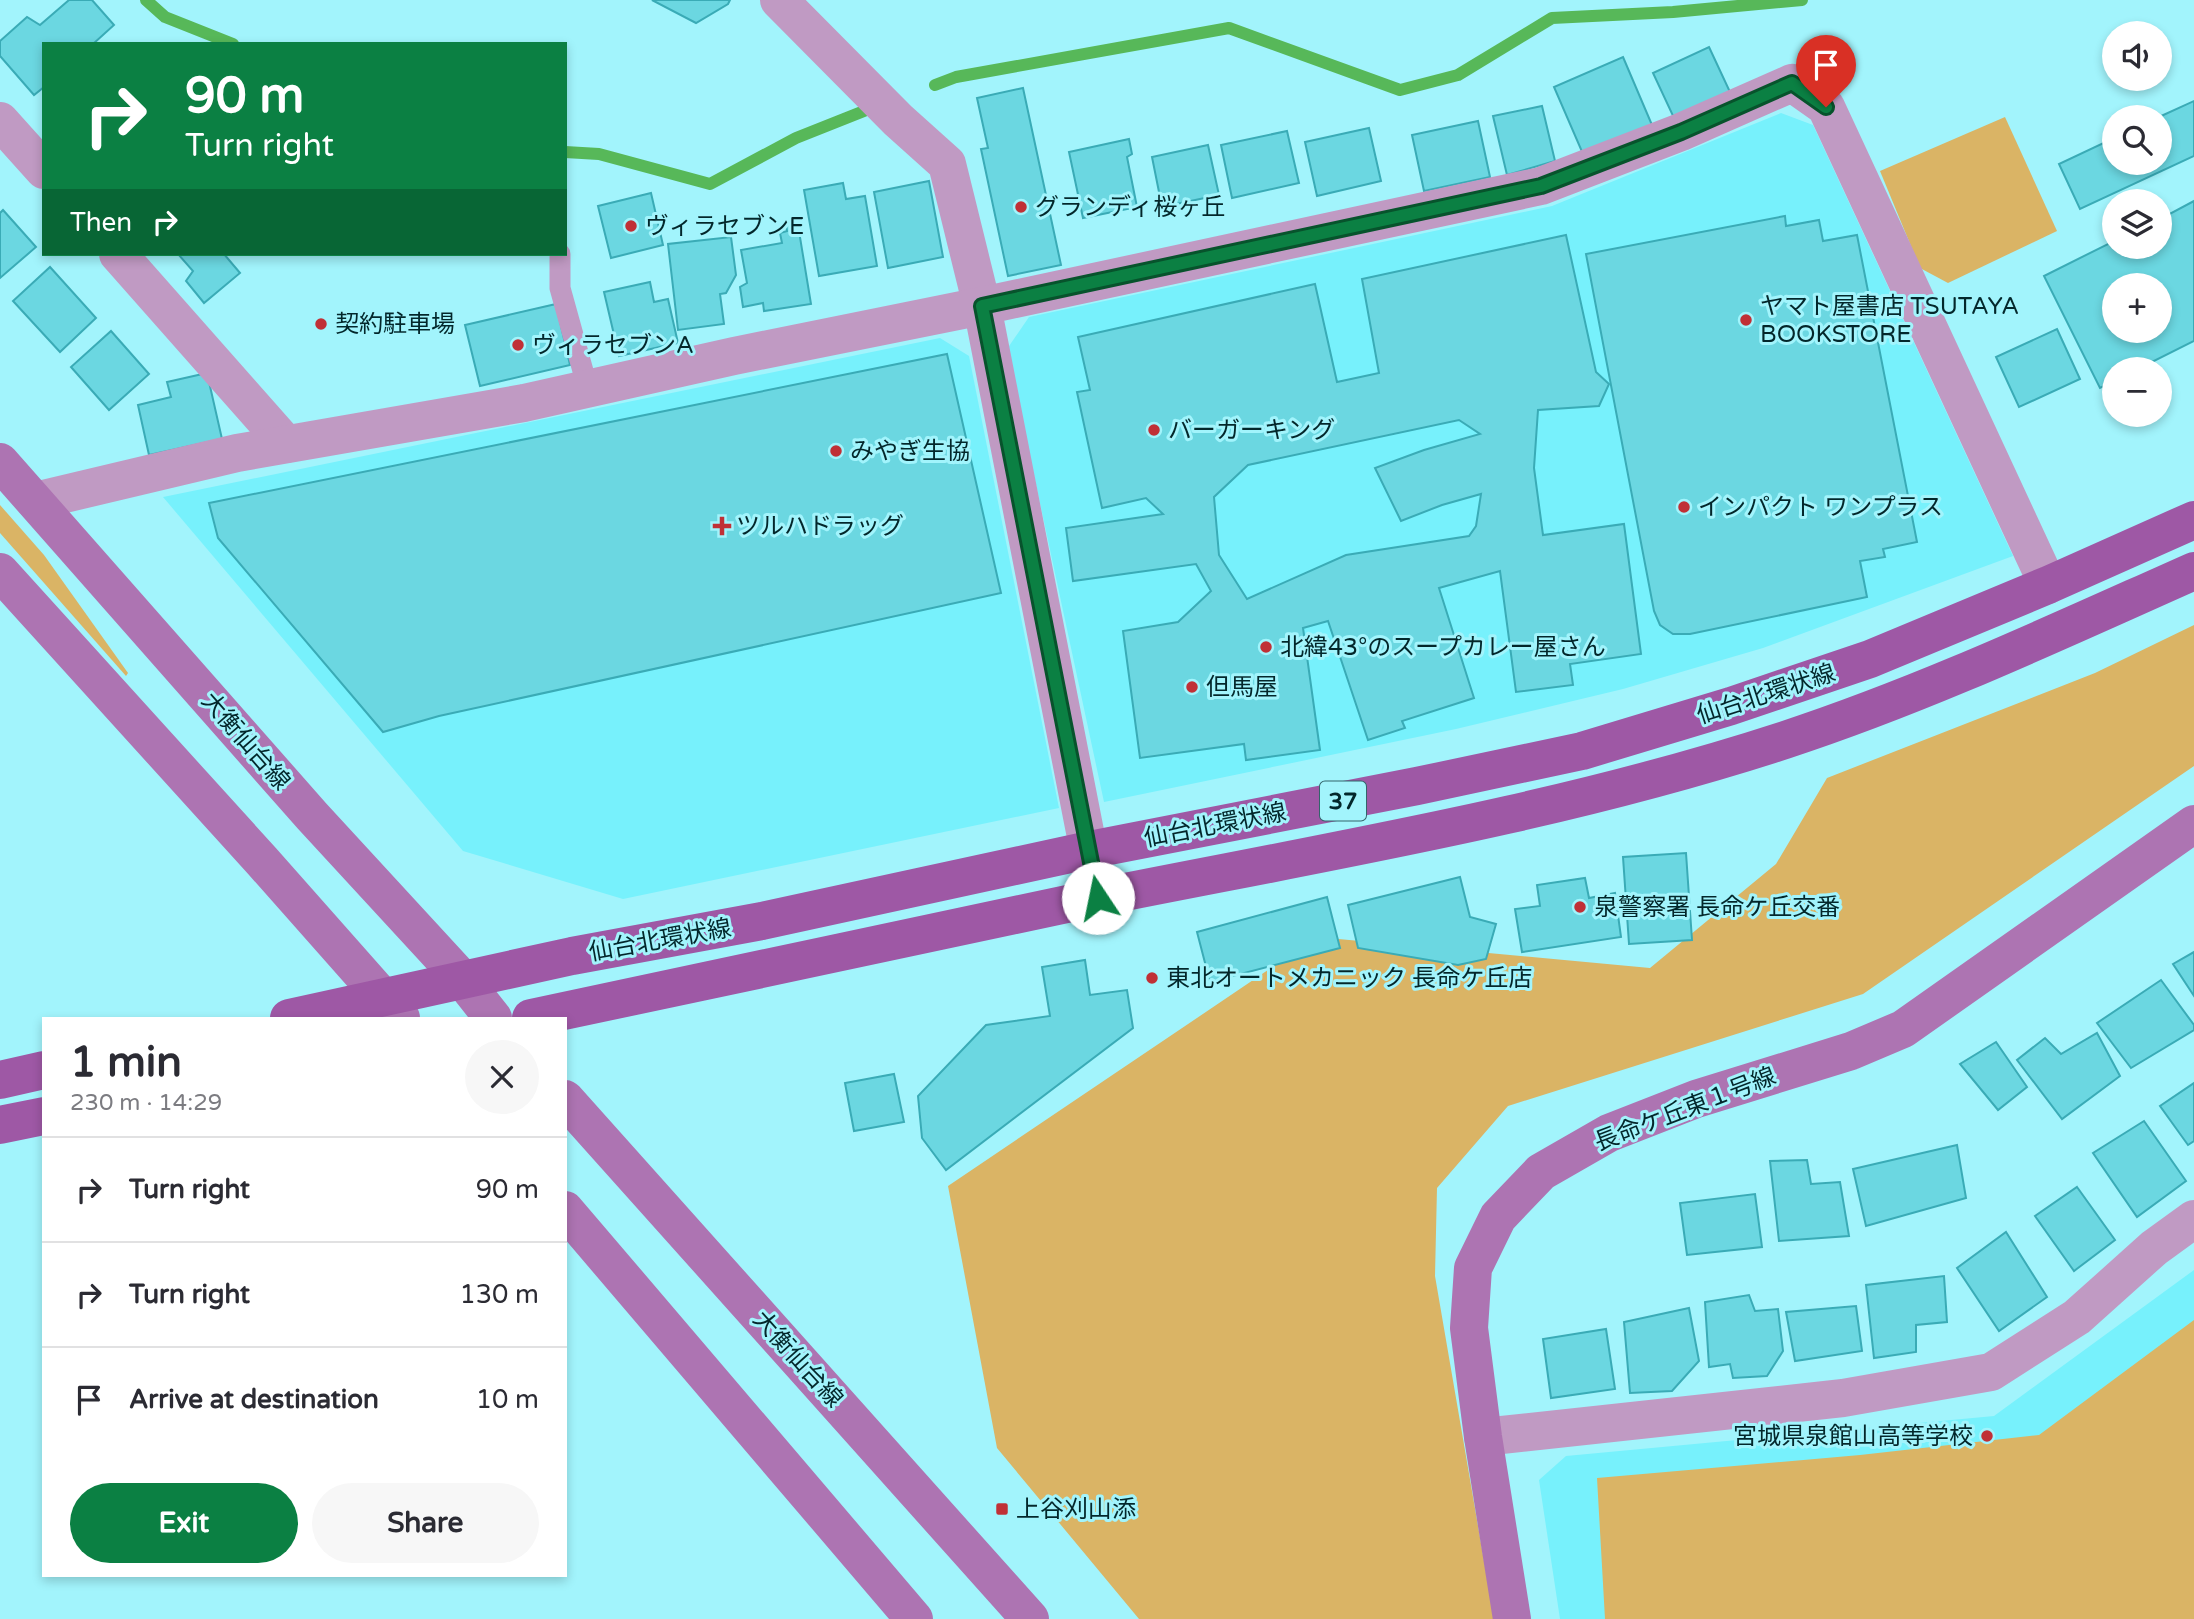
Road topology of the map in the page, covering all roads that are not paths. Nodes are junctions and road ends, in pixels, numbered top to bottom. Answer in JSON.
{"nodes":[{"id":1,"x":779,"y":0,"type":"edge"},
{"id":2,"x":0,"y":121,"type":"edge"},
{"id":3,"x":42,"y":168,"type":"edge"},
{"id":4,"x":120,"y":256,"type":"edge"},
{"id":5,"x":560,"y":256,"type":"edge"},
{"id":6,"x":982,"y":306,"type":"junction"},
{"id":7,"x":588,"y":389,"type":"junction"},
{"id":8,"x":286,"y":444,"type":"junction"},
{"id":9,"x":0,"y":462,"type":"edge"},
{"id":10,"x":34,"y":501,"type":"junction"},
{"id":11,"x":2194,"y":520,"type":"edge"},
{"id":12,"x":2194,"y":571,"type":"edge"},
{"id":13,"x":0,"y":572,"type":"edge"},
{"id":14,"x":2048,"y":585,"type":"junction"},
{"id":15,"x":2194,"y":824,"type":"edge"},
{"id":16,"x":1089,"y":850,"type":"junction"},
{"id":17,"x":1098,"y":898,"type":"junction"},
{"id":18,"x":463,"y":980,"type":"junction"},
{"id":19,"x":393,"y":1008,"type":"edge"},
{"id":20,"x":299,"y":1017,"type":"edge"},
{"id":21,"x":492,"y":1017,"type":"edge"},
{"id":22,"x":536,"y":1017,"type":"edge"},
{"id":23,"x":42,"y":1070,"type":"edge"},
{"id":24,"x":0,"y":1080,"type":"edge"},
{"id":25,"x":567,"y":1101,"type":"edge"},
{"id":26,"x":42,"y":1116,"type":"edge"},
{"id":27,"x":0,"y":1125,"type":"edge"},
{"id":28,"x":567,"y":1212,"type":"edge"},
{"id":29,"x":2194,"y":1219,"type":"edge"},
{"id":30,"x":1483,"y":1437,"type":"junction"},
{"id":31,"x":914,"y":1619,"type":"edge"},
{"id":32,"x":1030,"y":1619,"type":"edge"},
{"id":33,"x":1512,"y":1619,"type":"edge"}],
"edges":[{"from":1,"to":6,"type":"street"},
{"from":2,"to":3,"type":"street"},
{"from":4,"to":8,"type":"street"},
{"from":5,"to":7,"type":"lane"},
{"from":6,"to":7,"type":"street"},
{"from":6,"to":14,"type":"street"},
{"from":6,"to":16,"type":"street"},
{"from":7,"to":8,"type":"street"},
{"from":8,"to":10,"type":"street"},
{"from":9,"to":10,"type":"main road","name":"大衡仙台線"},
{"from":10,"to":18,"type":"main road","name":"大衡仙台線"},
{"from":11,"to":14,"type":"main road","name":"仙台北環状線","number":"37"},
{"from":12,"to":17,"type":"main road","name":"仙台北環状線","number":"37"},
{"from":13,"to":19,"type":"main road"},
{"from":14,"to":16,"type":"main road","name":"仙台北環状線","number":"37"},
{"from":15,"to":30,"type":"main road","name":"長命ケ丘東１号線"},
{"from":16,"to":17,"type":"street"},
{"from":16,"to":18,"type":"main road","name":"仙台北環状線","number":"37"},
{"from":17,"to":22,"type":"main road","name":"仙台北環状線","number":"37"},
{"from":18,"to":19,"type":"main road","name":"仙台北環状線","number":"37"},
{"from":18,"to":21,"type":"main road","name":"大衡仙台線"},
{"from":19,"to":20,"type":"main road","name":"仙台北環状線","number":"37"},
{"from":23,"to":24,"type":"main road"},
{"from":25,"to":32,"type":"main road","name":"大衡仙台線"},
{"from":26,"to":27,"type":"main road"},
{"from":28,"to":31,"type":"main road"},
{"from":29,"to":30,"type":"street"},
{"from":30,"to":33,"type":"main road","name":"長命ケ丘東１号線"}]}
